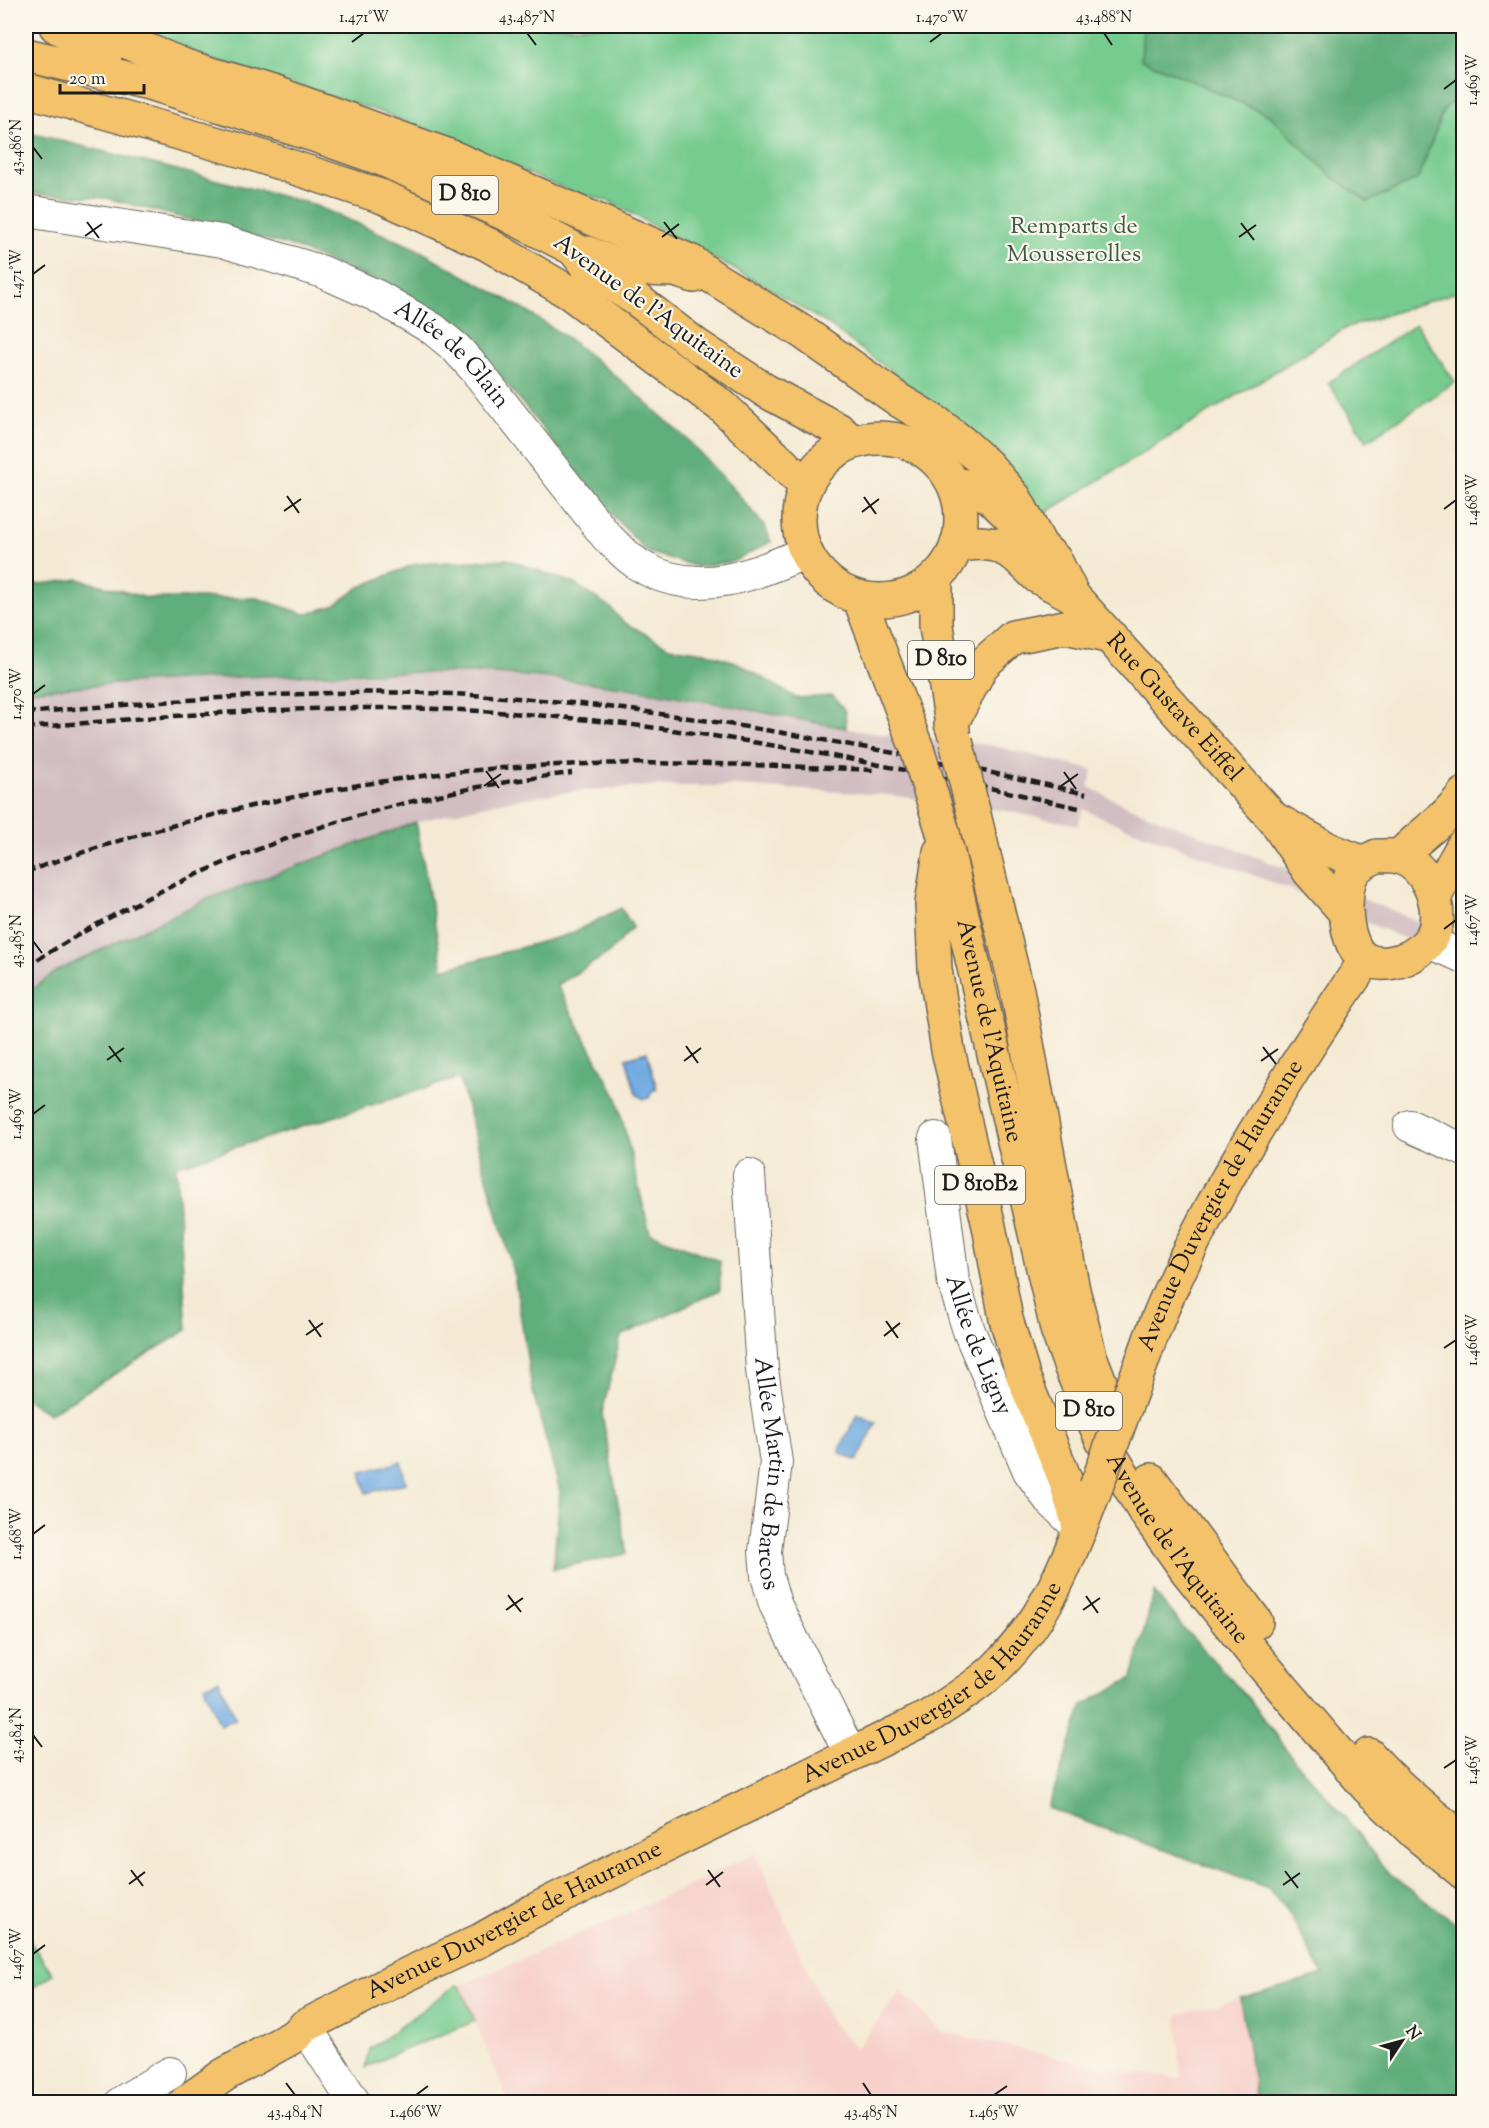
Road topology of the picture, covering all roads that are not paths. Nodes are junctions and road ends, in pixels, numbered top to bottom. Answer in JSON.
{"nodes":[{"id":1,"x":56,"y":26,"type":"edge"},
{"id":2,"x":89,"y":26,"type":"edge"},
{"id":3,"x":26,"y":55,"type":"edge"},
{"id":4,"x":153,"y":84,"type":"junction"},
{"id":5,"x":26,"y":90,"type":"edge"},
{"id":6,"x":61,"y":99,"type":"junction"},
{"id":7,"x":26,"y":100,"type":"edge"},
{"id":8,"x":26,"y":211,"type":"edge"},
{"id":9,"x":574,"y":249,"type":"junction"},
{"id":10,"x":714,"y":278,"type":"junction"},
{"id":11,"x":852,"y":442,"type":"junction"},
{"id":12,"x":954,"y":484,"type":"junction"},
{"id":13,"x":806,"y":486,"type":"junction"},
{"id":14,"x":957,"y":545,"type":"junction"},
{"id":15,"x":1040,"y":545,"type":"junction"},
{"id":16,"x":806,"y":552,"type":"junction"},
{"id":17,"x":936,"y":579,"type":"junction"},
{"id":18,"x":1073,"y":596,"type":"junction"},
{"id":19,"x":859,"y":597,"type":"junction"},
{"id":20,"x":1111,"y":637,"type":"junction"},
{"id":21,"x":953,"y":732,"type":"junction"},
{"id":22,"x":1464,"y":794,"type":"edge"},
{"id":23,"x":1274,"y":819,"type":"junction"},
{"id":24,"x":943,"y":832,"type":"junction"},
{"id":25,"x":1464,"y":844,"type":"edge"},
{"id":26,"x":1399,"y":857,"type":"junction"},
{"id":27,"x":1361,"y":862,"type":"junction"},
{"id":28,"x":1434,"y":897,"type":"junction"},
{"id":29,"x":1346,"y":913,"type":"junction"},
{"id":30,"x":1428,"y":942,"type":"junction"},
{"id":31,"x":1464,"y":957,"type":"edge"},
{"id":32,"x":1366,"y":960,"type":"junction"},
{"id":33,"x":1410,"y":1126,"type":"dead end"},
{"id":34,"x":935,"y":1138,"type":"dead end"},
{"id":35,"x":1464,"y":1150,"type":"edge"},
{"id":36,"x":749,"y":1175,"type":"dead end"},
{"id":37,"x":1080,"y":1528,"type":"junction"},
{"id":38,"x":851,"y":1755,"type":"junction"},
{"id":39,"x":1464,"y":1840,"type":"edge"},
{"id":40,"x":1464,"y":1873,"type":"edge"},
{"id":41,"x":305,"y":2026,"type":"junction"},
{"id":42,"x":170,"y":2073,"type":"dead end"},
{"id":43,"x":122,"y":2103,"type":"edge"},
{"id":44,"x":186,"y":2103,"type":"edge"},
{"id":45,"x":354,"y":2103,"type":"edge"}],
"edges":[{"from":1,"to":4,"type":"main road"},
{"from":2,"to":10,"type":"main road"},
{"from":3,"to":4,"type":"main road","name":"Avenue de l'Aquitaine","number":"D 810"},
{"from":4,"to":9,"type":"main road","name":"Avenue de l'Aquitaine","number":"D 810"},
{"from":5,"to":6,"type":"main road","name":"Avenue de l'Aquitaine","number":"D 810"},
{"from":6,"to":7,"type":"main road"},
{"from":6,"to":13,"type":"main road","name":"Avenue de l'Aquitaine","number":"D 810"},
{"from":8,"to":16,"type":"street","name":"Allée de Glain"},
{"from":9,"to":10,"type":"main road"},
{"from":9,"to":11,"type":"main road","name":"Avenue de l'Aquitaine","number":"D 810"},
{"from":10,"to":15,"type":"main road"},
{"from":11,"to":12,"type":"main road"},
{"from":11,"to":13,"type":"main road"},
{"from":12,"to":14,"type":"main road"},
{"from":12,"to":15,"type":"main road","name":"Rue Gustave Eiffel"},
{"from":13,"to":16,"type":"main road"},
{"from":14,"to":17,"type":"main road"},
{"from":14,"to":18,"type":"main road","name":"Rue Gustave Eiffel"},
{"from":15,"to":18,"type":"main road","name":"Rue Gustave Eiffel"},
{"from":16,"to":19,"type":"main road"},
{"from":17,"to":19,"type":"main road"},
{"from":17,"to":21,"type":"main road","name":"Avenue de l'Aquitaine","number":"D 810"},
{"from":18,"to":20,"type":"main road","name":"Rue Gustave Eiffel"},
{"from":19,"to":24,"type":"main road","name":"Avenue de l'Aquitaine","number":"D 810","bridge":true},
{"from":20,"to":21,"type":"main road"},
{"from":20,"to":23,"type":"main road","name":"Rue Gustave Eiffel"},
{"from":21,"to":39,"type":"main road","name":"Avenue de l'Aquitaine","number":"D 810","bridge":true},
{"from":22,"to":26,"type":"main road"},
{"from":23,"to":27,"type":"main road","name":"Rue Gustave Eiffel"},
{"from":23,"to":29,"type":"main road","name":"Rue Gustave Eiffel"},
{"from":24,"to":37,"type":"main road","number":"D 810B2"},
{"from":24,"to":40,"type":"main road","name":"Avenue de l'Aquitaine","number":"D 810"},
{"from":25,"to":28,"type":"main road"},
{"from":26,"to":27,"type":"main road"},
{"from":26,"to":28,"type":"main road"},
{"from":27,"to":29,"type":"main road"},
{"from":28,"to":30,"type":"main road"},
{"from":29,"to":32,"type":"main road"},
{"from":30,"to":31,"type":"street"},
{"from":30,"to":32,"type":"main road"},
{"from":32,"to":37,"type":"main road","name":"Avenue Duvergier de Hauranne","bridge":true},
{"from":33,"to":35,"type":"street"},
{"from":34,"to":37,"type":"street","name":"Allée de Ligny"},
{"from":36,"to":38,"type":"street","name":"Allée Martin de Barcos"},
{"from":37,"to":38,"type":"main road","name":"Avenue Duvergier de Hauranne"},
{"from":38,"to":41,"type":"main road","name":"Avenue Duvergier de Hauranne"},
{"from":41,"to":44,"type":"main road","name":"Avenue Duvergier de Hauranne"},
{"from":41,"to":45,"type":"street"},
{"from":42,"to":43,"type":"street"}]}
